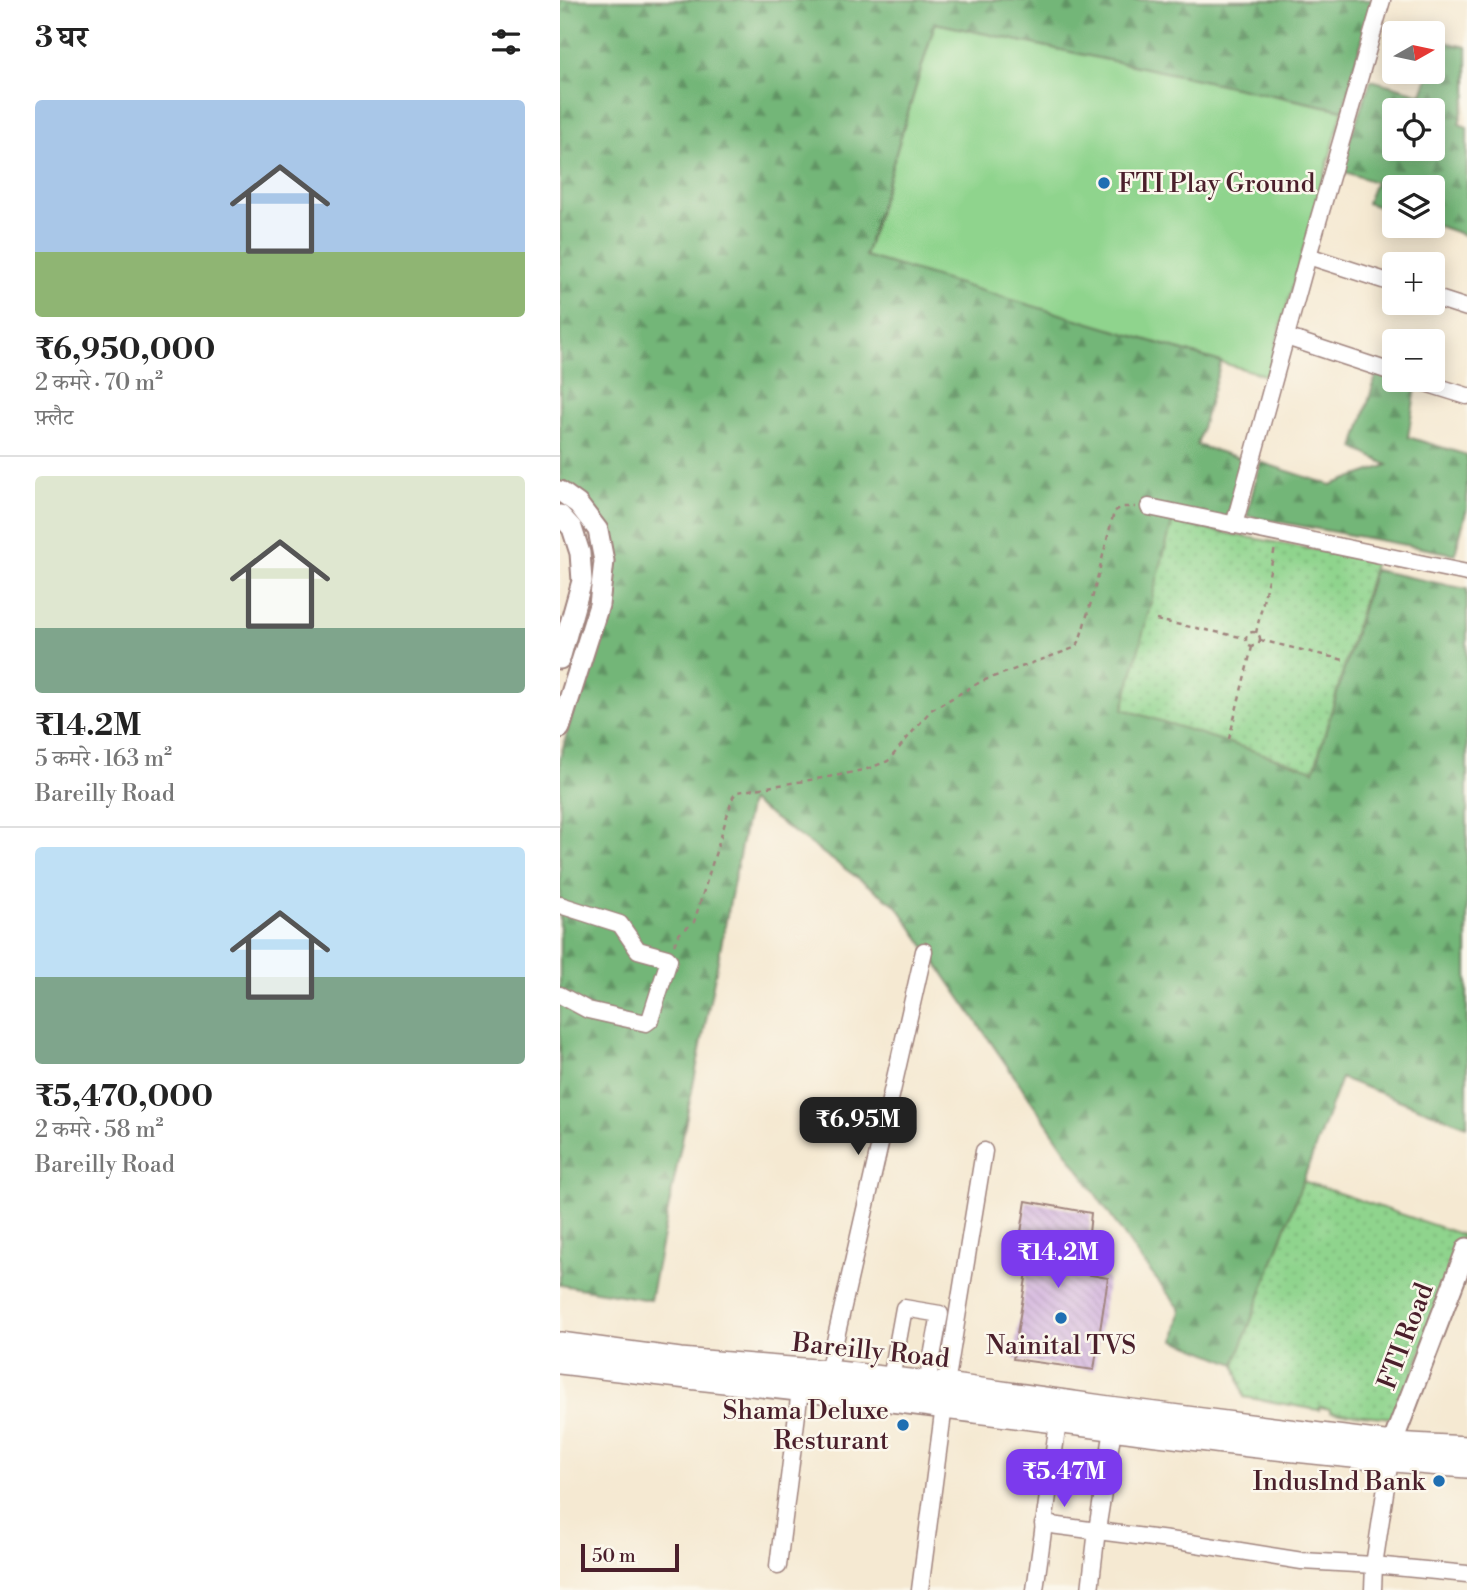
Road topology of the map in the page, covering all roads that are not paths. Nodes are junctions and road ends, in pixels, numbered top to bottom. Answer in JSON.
{"nodes":[{"id":1,"x":1382,"y":0,"type":"edge"},
{"id":2,"x":1308,"y":256,"type":"junction"},
{"id":3,"x":1382,"y":280,"type":"edge"},
{"id":4,"x":1445,"y":301,"type":"edge"},
{"id":5,"x":1467,"y":309,"type":"edge"},
{"id":6,"x":1286,"y":337,"type":"junction"},
{"id":7,"x":1382,"y":369,"type":"edge"},
{"id":8,"x":1445,"y":389,"type":"edge"},
{"id":9,"x":1467,"y":396,"type":"edge"},
{"id":10,"x":560,"y":491,"type":"edge"},
{"id":11,"x":1149,"y":508,"type":"road end"},
{"id":12,"x":560,"y":515,"type":"edge"},
{"id":13,"x":1234,"y":525,"type":"junction"},
{"id":14,"x":1467,"y":573,"type":"edge"},
{"id":15,"x":560,"y":659,"type":"edge"},
{"id":16,"x":560,"y":729,"type":"edge"},
{"id":17,"x":560,"y":905,"type":"edge"},
{"id":18,"x":924,"y":951,"type":"dead end"},
{"id":19,"x":560,"y":995,"type":"edge"},
{"id":20,"x":984,"y":1151,"type":"dead end"},
{"id":21,"x":1467,"y":1248,"type":"edge"},
{"id":22,"x":560,"y":1344,"type":"edge"},
{"id":23,"x":560,"y":1362,"type":"edge"},
{"id":24,"x":828,"y":1372,"type":"junction"},
{"id":25,"x":891,"y":1379,"type":"junction"},
{"id":26,"x":800,"y":1390,"type":"junction"},
{"id":27,"x":939,"y":1392,"type":"junction"},
{"id":28,"x":1115,"y":1419,"type":"junction"},
{"id":29,"x":1058,"y":1422,"type":"junction"},
{"id":30,"x":1467,"y":1448,"type":"edge"},
{"id":31,"x":1391,"y":1452,"type":"junction"},
{"id":32,"x":1467,"y":1466,"type":"edge"},
{"id":33,"x":1044,"y":1524,"type":"junction"},
{"id":34,"x":1097,"y":1530,"type":"junction"},
{"id":35,"x":1374,"y":1565,"type":"junction"},
{"id":36,"x":778,"y":1566,"type":"dead end"},
{"id":37,"x":1467,"y":1574,"type":"edge"},
{"id":38,"x":920,"y":1590,"type":"edge"},
{"id":39,"x":1035,"y":1590,"type":"edge"},
{"id":40,"x":1090,"y":1590,"type":"edge"},
{"id":41,"x":1373,"y":1590,"type":"edge"}],
"edges":[{"from":1,"to":2,"type":"street"},
{"from":2,"to":3,"type":"street"},
{"from":2,"to":6,"type":"street"},
{"from":4,"to":5,"type":"street"},
{"from":6,"to":7,"type":"street"},
{"from":6,"to":13,"type":"street"},
{"from":8,"to":9,"type":"street"},
{"from":10,"to":16,"type":"main road"},
{"from":11,"to":13,"type":"street"},
{"from":12,"to":15,"type":"main road"},
{"from":13,"to":14,"type":"street"},
{"from":17,"to":19,"type":"street"},
{"from":18,"to":24,"type":"street"},
{"from":20,"to":27,"type":"street"},
{"from":21,"to":31,"type":"main road","name":"FTI Road"},
{"from":22,"to":24,"type":"highway","name":"Bareilly Road"},
{"from":23,"to":26,"type":"highway","name":"Bareilly Road"},
{"from":24,"to":25,"type":"highway","name":"Bareilly Road"},
{"from":25,"to":27,"type":"highway","name":"Bareilly Road"},
{"from":25,"to":27,"type":"street"},
{"from":26,"to":27,"type":"highway","name":"Bareilly Road"},
{"from":26,"to":36,"type":"street"},
{"from":27,"to":28,"type":"highway","name":"Bareilly Road"},
{"from":27,"to":29,"type":"highway","name":"Bareilly Road"},
{"from":27,"to":38,"type":"street"},
{"from":28,"to":29,"type":"highway","name":"Bareilly Road"},
{"from":28,"to":31,"type":"highway","name":"Bareilly Road"},
{"from":28,"to":34,"type":"street"},
{"from":29,"to":33,"type":"street"},
{"from":30,"to":31,"type":"highway","name":"Bareilly Road"},
{"from":31,"to":32,"type":"highway","name":"Bareilly Road"},
{"from":31,"to":35,"type":"street"},
{"from":33,"to":34,"type":"street"},
{"from":33,"to":39,"type":"street"},
{"from":34,"to":35,"type":"street"},
{"from":34,"to":40,"type":"street"},
{"from":35,"to":37,"type":"street"},
{"from":35,"to":41,"type":"street"}]}
